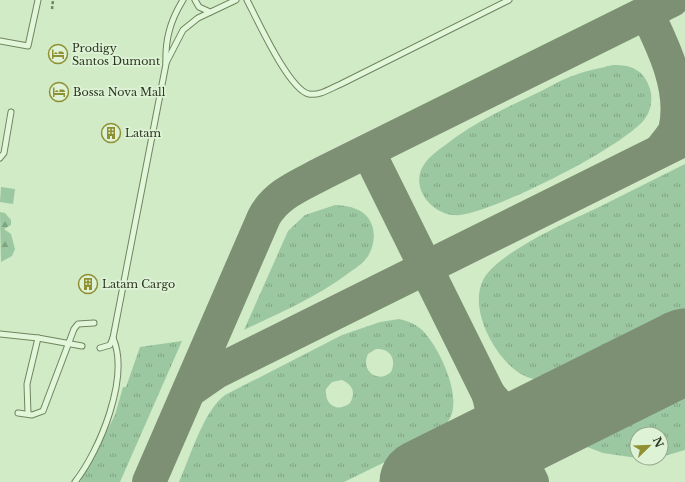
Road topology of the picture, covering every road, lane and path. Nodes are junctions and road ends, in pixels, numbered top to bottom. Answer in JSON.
{"nodes":[{"id":1,"x":38,"y":0,"type":"edge"},
{"id":2,"x":54,"y":0,"type":"edge"},
{"id":3,"x":183,"y":0,"type":"edge"},
{"id":4,"x":195,"y":0,"type":"edge"},
{"id":5,"x":236,"y":0,"type":"edge"},
{"id":6,"x":247,"y":0,"type":"edge"},
{"id":7,"x":509,"y":0,"type":"edge"},
{"id":8,"x":52,"y":9,"type":"dead end"},
{"id":9,"x":210,"y":12,"type":"junction"},
{"id":10,"x":0,"y":41,"type":"edge"},
{"id":11,"x":166,"y":64,"type":"junction"},
{"id":12,"x":11,"y":112,"type":"dead end"},
{"id":13,"x":0,"y":158,"type":"edge"},
{"id":14,"x":94,"y":323,"type":"dead end"},
{"id":15,"x":0,"y":334,"type":"edge"},
{"id":16,"x":38,"y":338,"type":"junction"},
{"id":17,"x":114,"y":338,"type":"junction"},
{"id":18,"x":67,"y":344,"type":"junction"},
{"id":19,"x":82,"y":346,"type":"dead end"},
{"id":20,"x":100,"y":348,"type":"dead end"},
{"id":21,"x":18,"y":413,"type":"dead end"},
{"id":22,"x":28,"y":414,"type":"junction"},
{"id":23,"x":75,"y":482,"type":"edge"}],
"edges":[{"from":1,"to":10,"type":"lane"},
{"from":2,"to":8,"type":"path"},
{"from":3,"to":11,"type":"lane"},
{"from":4,"to":9,"type":"lane"},
{"from":5,"to":9,"type":"lane"},
{"from":6,"to":7,"type":"lane"},
{"from":9,"to":11,"type":"lane"},
{"from":11,"to":17,"type":"lane"},
{"from":12,"to":13,"type":"lane"},
{"from":14,"to":18,"type":"lane"},
{"from":15,"to":16,"type":"lane"},
{"from":16,"to":18,"type":"lane"},
{"from":16,"to":22,"type":"lane"},
{"from":17,"to":20,"type":"lane"},
{"from":17,"to":23,"type":"lane"},
{"from":18,"to":19,"type":"lane"},
{"from":18,"to":22,"type":"lane"},
{"from":21,"to":22,"type":"lane"}]}
